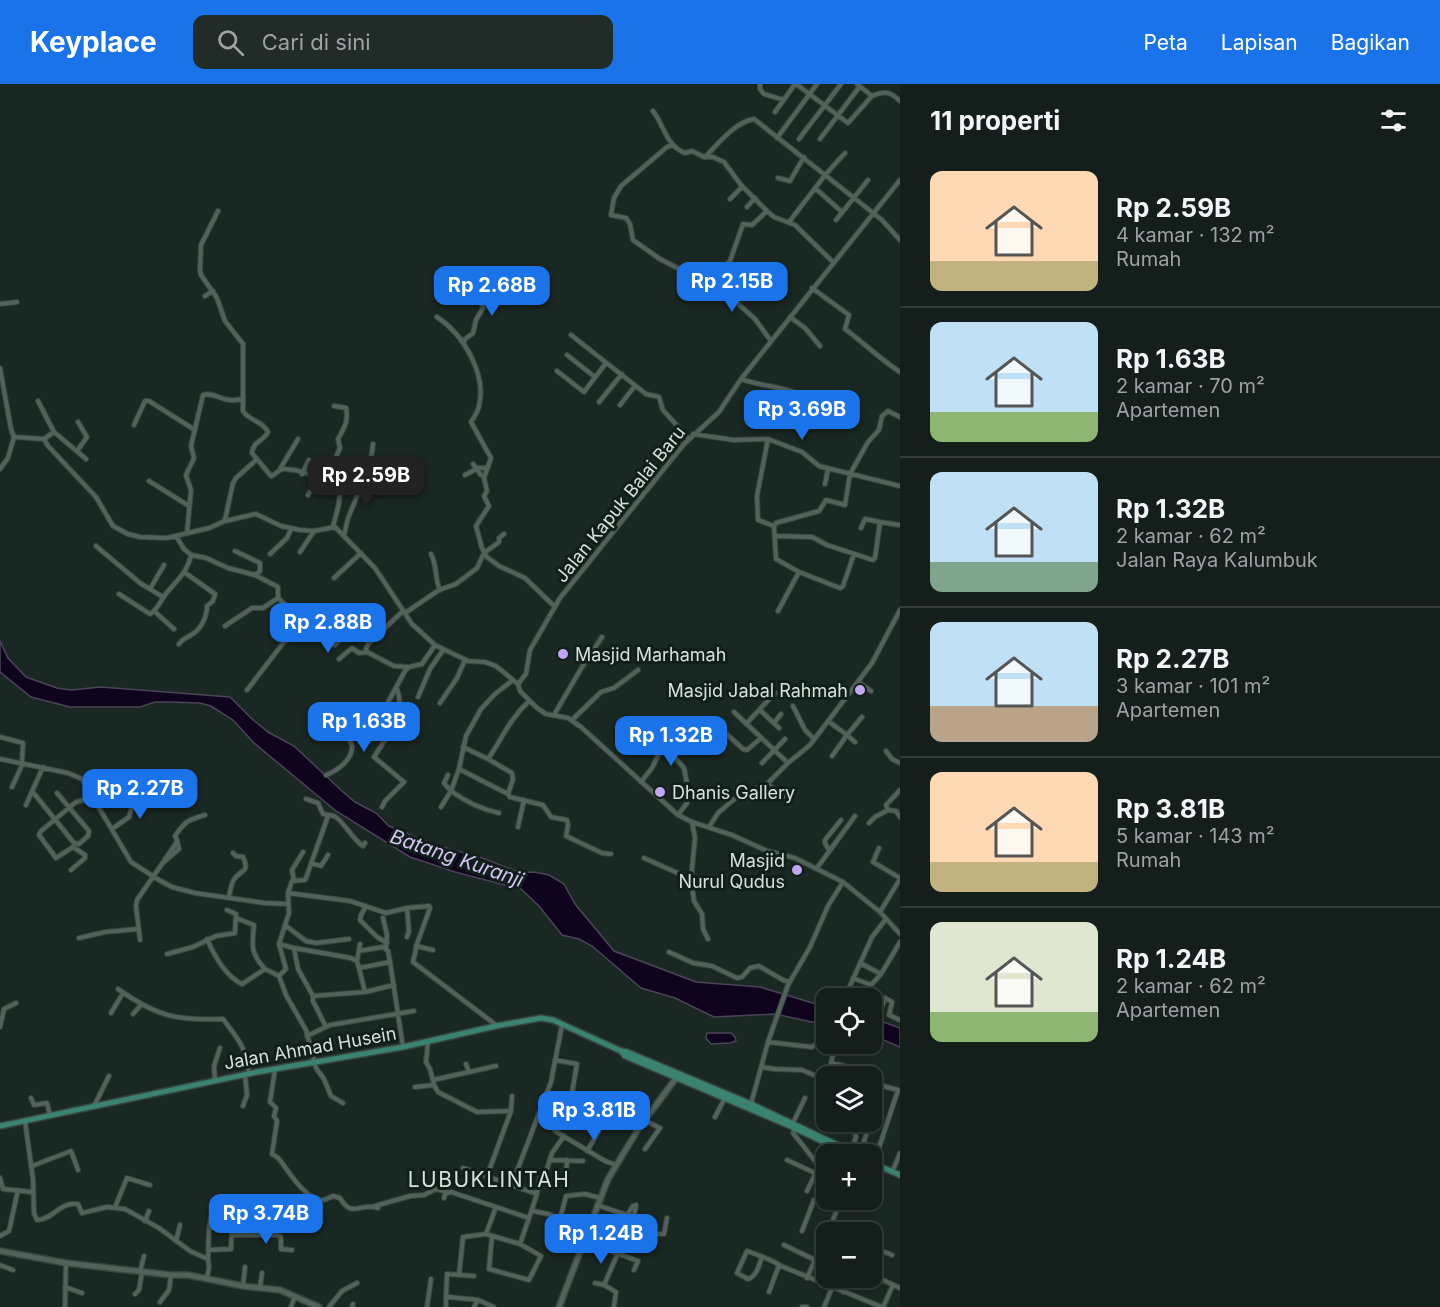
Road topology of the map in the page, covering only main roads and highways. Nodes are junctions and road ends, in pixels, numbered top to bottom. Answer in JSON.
{"nodes":[{"id":1,"x":621,"y":1052,"type":"junction"},
{"id":2,"x":723,"y":1096,"type":"junction"},
{"id":3,"x":0,"y":1126,"type":"edge"},
{"id":4,"x":794,"y":1126,"type":"junction"},
{"id":5,"x":833,"y":1144,"type":"edge"},
{"id":6,"x":882,"y":1167,"type":"edge"},
{"id":7,"x":882,"y":1167,"type":"edge"},
{"id":8,"x":900,"y":1174,"type":"edge"}],
"edges":[{"from":1,"to":2,"type":"main road","name":"Jalan Ahmad Husein"},
{"from":1,"to":2,"type":"main road","name":"Jalan Ahmad Husein"},
{"from":1,"to":3,"type":"main road","name":"Jalan Ahmad Husein"},
{"from":2,"to":4,"type":"main road","name":"Jalan Ahmad Husein"},
{"from":2,"to":4,"type":"main road","name":"Jalan Ahmad Husein"},
{"from":4,"to":5,"type":"main road","name":"Jalan Ahmad Husein"},
{"from":6,"to":8,"type":"main road"},
{"from":7,"to":8,"type":"main road"}]}
